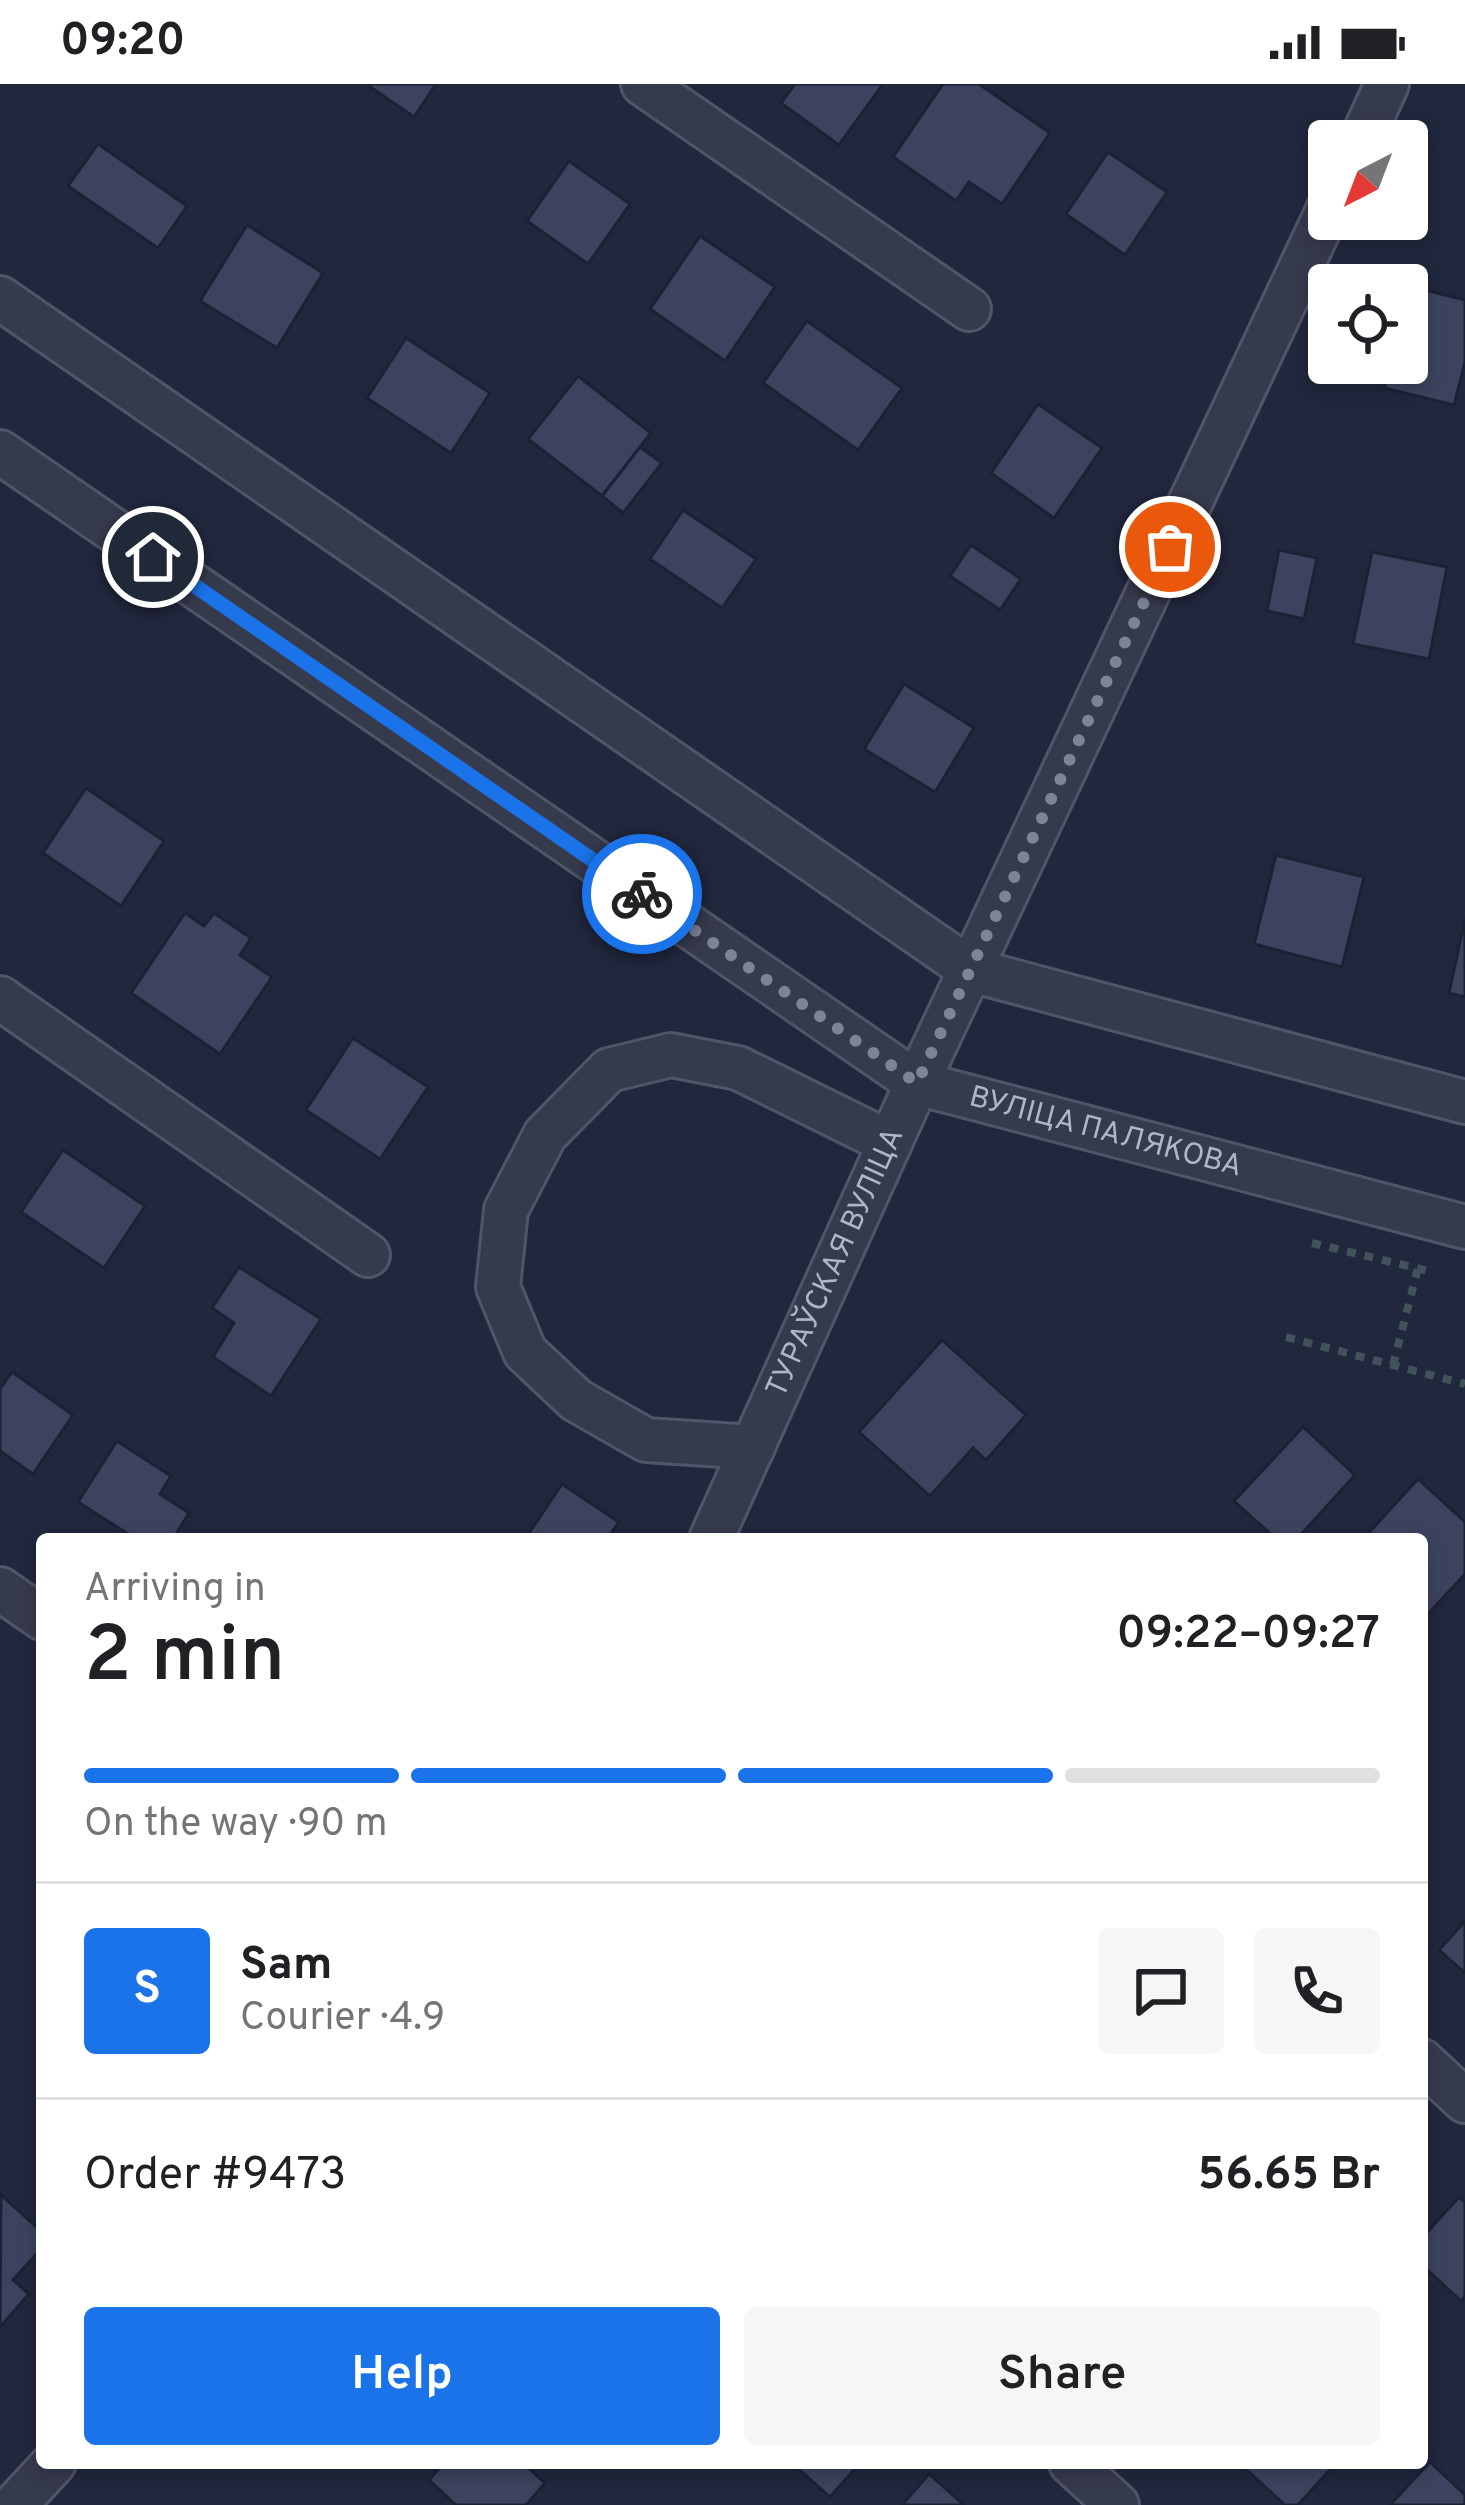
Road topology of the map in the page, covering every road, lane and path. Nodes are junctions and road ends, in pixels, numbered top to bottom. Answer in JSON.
{"nodes":[{"id":1,"x":643,"y":84,"type":"edge"},
{"id":2,"x":1388,"y":84,"type":"edge"},
{"id":3,"x":1371,"y":120,"type":"edge"},
{"id":4,"x":1314,"y":240,"type":"edge"},
{"id":5,"x":0,"y":298,"type":"edge"},
{"id":6,"x":969,"y":309,"type":"dead end"},
{"id":7,"x":0,"y":452,"type":"edge"},
{"id":8,"x":971,"y":970,"type":"junction"},
{"id":9,"x":0,"y":998,"type":"edge"},
{"id":10,"x":917,"y":1083,"type":"junction"},
{"id":11,"x":1465,"y":1102,"type":"edge"},
{"id":12,"x":890,"y":1143,"type":"junction"},
{"id":13,"x":1465,"y":1227,"type":"edge"},
{"id":14,"x":1312,"y":1243,"type":"dead end"},
{"id":15,"x":368,"y":1255,"type":"dead end"},
{"id":16,"x":1418,"y":1268,"type":"junction"},
{"id":17,"x":1432,"y":1272,"type":"dead end"},
{"id":18,"x":1286,"y":1337,"type":"dead end"},
{"id":19,"x":1393,"y":1365,"type":"junction"},
{"id":20,"x":1465,"y":1384,"type":"edge"},
{"id":21,"x":753,"y":1447,"type":"junction"},
{"id":22,"x":715,"y":1533,"type":"edge"},
{"id":23,"x":0,"y":1588,"type":"edge"},
{"id":24,"x":36,"y":1614,"type":"edge"},
{"id":25,"x":1428,"y":2067,"type":"edge"},
{"id":26,"x":1465,"y":2101,"type":"edge"},
{"id":27,"x":48,"y":2469,"type":"edge"},
{"id":28,"x":1078,"y":2469,"type":"edge"},
{"id":29,"x":15,"y":2505,"type":"edge"},
{"id":30,"x":1117,"y":2505,"type":"edge"}],
"edges":[{"from":1,"to":6,"type":"street"},
{"from":2,"to":3,"type":"street"},
{"from":4,"to":8,"type":"street","name":"ТУРАЎСКАЯ ВУЛІЦА"},
{"from":5,"to":8,"type":"street"},
{"from":7,"to":10,"type":"street","name":"ВУЛІЦА ПАЛЯКОВА"},
{"from":8,"to":10,"type":"street","name":"ТУРАЎСКАЯ ВУЛІЦА"},
{"from":8,"to":11,"type":"street"},
{"from":9,"to":15,"type":"street"},
{"from":10,"to":12,"type":"street","name":"ТУРАЎСКАЯ ВУЛІЦА"},
{"from":10,"to":13,"type":"street","name":"ВУЛІЦА ПАЛЯКОВА"},
{"from":12,"to":21,"type":"street","name":"ТУРАЎСКАЯ ВУЛІЦА"},
{"from":12,"to":21,"type":"street"},
{"from":14,"to":16,"type":"path"},
{"from":16,"to":17,"type":"path"},
{"from":16,"to":19,"type":"path"},
{"from":18,"to":19,"type":"path"},
{"from":19,"to":20,"type":"path"},
{"from":21,"to":22,"type":"street","name":"ТУРАЎСКАЯ ВУЛІЦА"},
{"from":23,"to":24,"type":"street"},
{"from":25,"to":26,"type":"street"},
{"from":27,"to":29,"type":"street"},
{"from":28,"to":30,"type":"street"}]}
